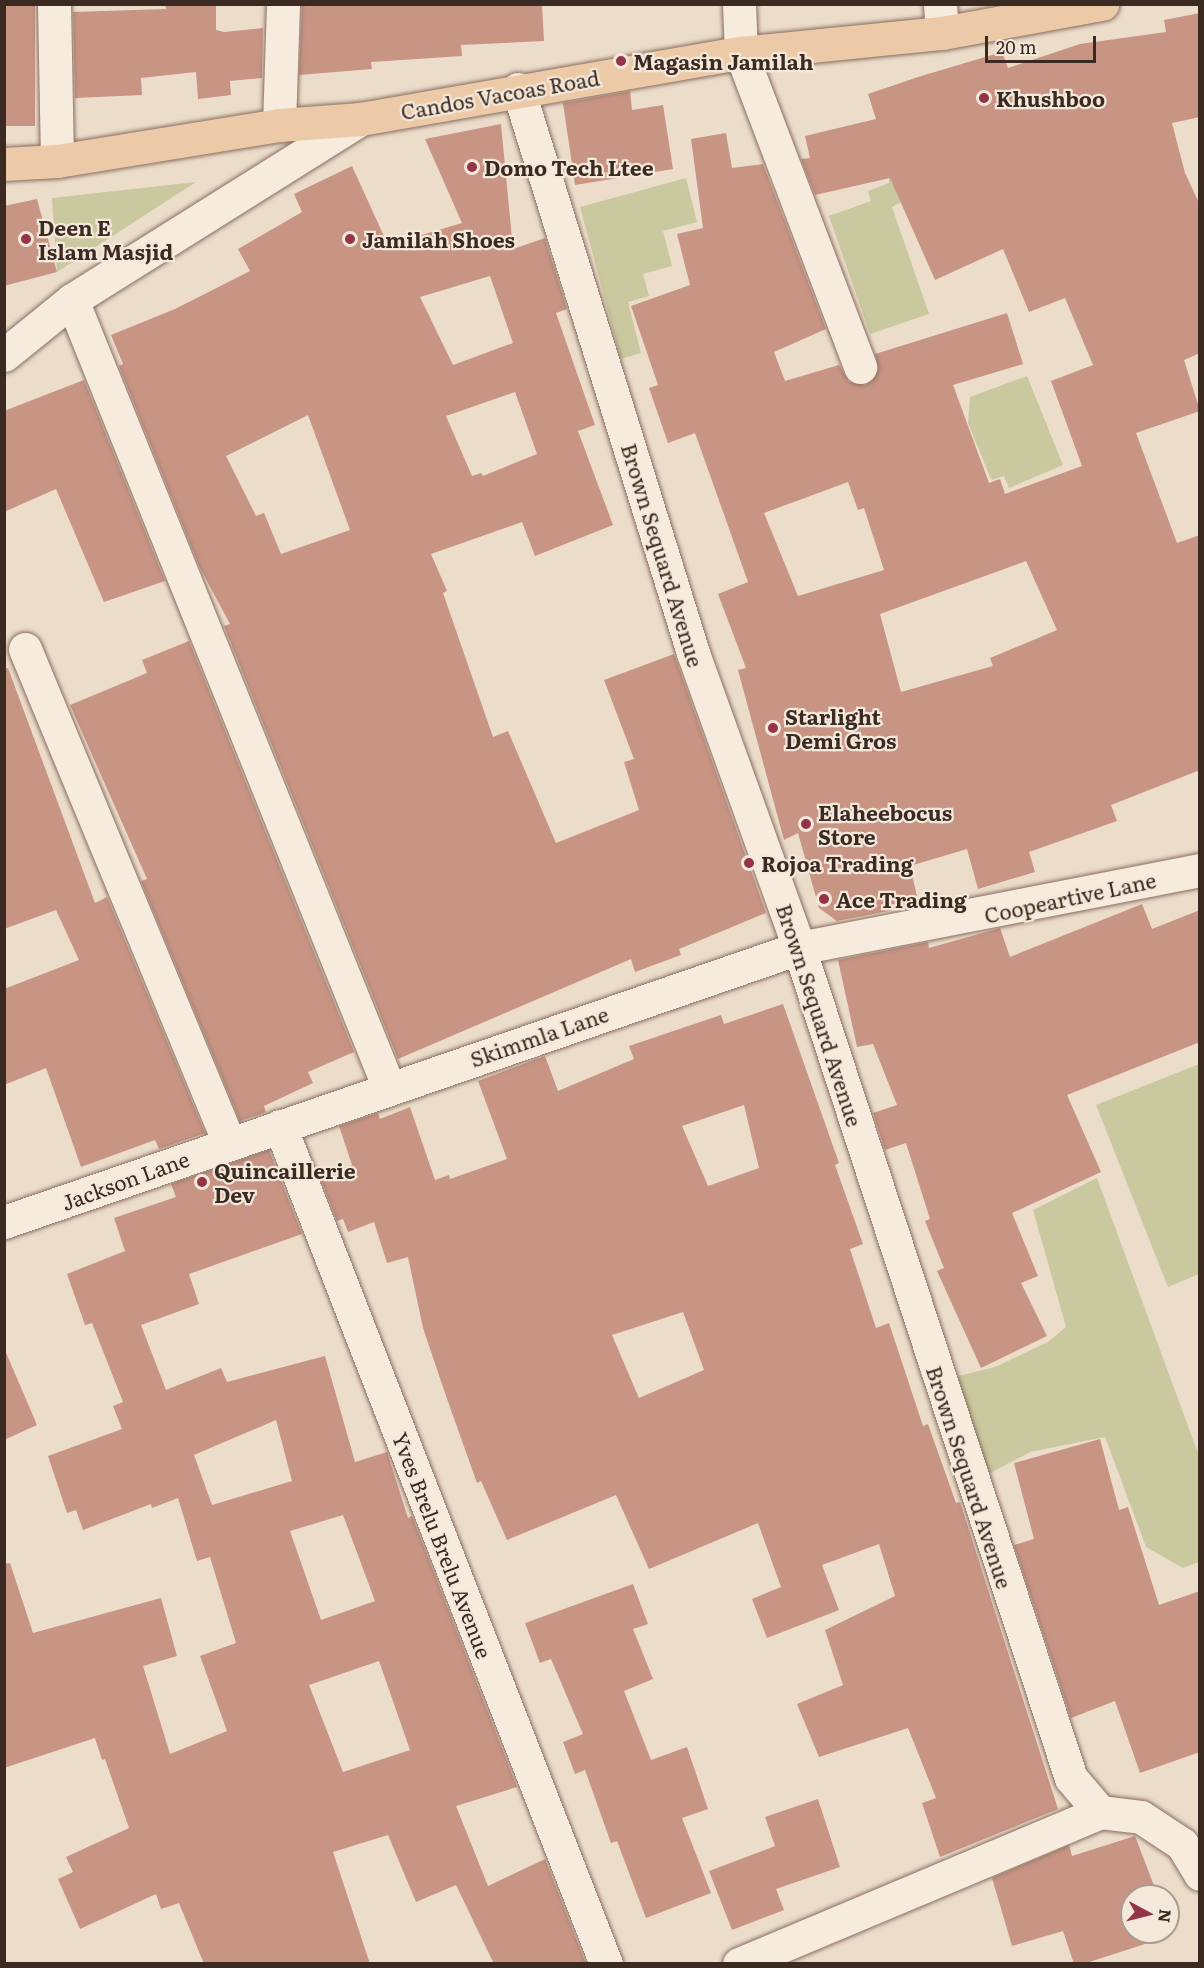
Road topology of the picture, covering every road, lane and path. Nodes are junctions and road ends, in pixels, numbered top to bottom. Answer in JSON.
{"nodes":[{"id":1,"x":54,"y":4,"type":"edge"},
{"id":2,"x":283,"y":4,"type":"edge"},
{"id":3,"x":739,"y":4,"type":"edge"},
{"id":4,"x":1102,"y":4,"type":"edge"},
{"id":5,"x":941,"y":19,"type":"edge"},
{"id":6,"x":741,"y":53,"type":"junction"},
{"id":7,"x":518,"y":89,"type":"junction"},
{"id":8,"x":361,"y":119,"type":"junction"},
{"id":9,"x":279,"y":125,"type":"junction"},
{"id":10,"x":57,"y":161,"type":"junction"},
{"id":11,"x":4,"y":164,"type":"edge"},
{"id":12,"x":72,"y":300,"type":"junction"},
{"id":13,"x":4,"y":355,"type":"edge"},
{"id":14,"x":860,"y":367,"type":"dead end"},
{"id":15,"x":25,"y":649,"type":"dead end"},
{"id":16,"x":1200,"y":870,"type":"edge"},
{"id":17,"x":799,"y":948,"type":"junction"},
{"id":18,"x":389,"y":1088,"type":"junction"},
{"id":19,"x":280,"y":1125,"type":"junction"},
{"id":20,"x":229,"y":1143,"type":"junction"},
{"id":21,"x":4,"y":1222,"type":"edge"},
{"id":22,"x":1100,"y":1812,"type":"junction"},
{"id":23,"x":1200,"y":1874,"type":"edge"},
{"id":24,"x":606,"y":1964,"type":"edge"},
{"id":25,"x":739,"y":1964,"type":"edge"}],
"edges":[{"from":1,"to":10,"type":"street"},
{"from":2,"to":9,"type":"street"},
{"from":3,"to":6,"type":"street"},
{"from":4,"to":5,"type":"main road","name":"Candos Vacoas Road"},
{"from":5,"to":6,"type":"main road","name":"Candos Vacoas Road"},
{"from":6,"to":7,"type":"main road","name":"Candos Vacoas Road"},
{"from":6,"to":14,"type":"street"},
{"from":7,"to":8,"type":"main road","name":"Candos Vacoas Road"},
{"from":7,"to":17,"type":"street","name":"Brown Sequard Avenue"},
{"from":8,"to":9,"type":"main road","name":"Candos Vacoas Road"},
{"from":8,"to":12,"type":"street"},
{"from":9,"to":10,"type":"main road","name":"Candos Vacoas Road"},
{"from":10,"to":11,"type":"main road","name":"Candos Vacoas Road"},
{"from":12,"to":13,"type":"street"},
{"from":12,"to":18,"type":"street"},
{"from":15,"to":20,"type":"street"},
{"from":16,"to":17,"type":"street","name":"Coopeartive Lane"},
{"from":17,"to":18,"type":"street","name":"Skimmla Lane"},
{"from":17,"to":22,"type":"street","name":"Brown Sequard Avenue"},
{"from":18,"to":19,"type":"street","name":"Skimmla Lane"},
{"from":19,"to":20,"type":"street","name":"Jackson Lane"},
{"from":19,"to":24,"type":"street","name":"Yves Brelu Brelu Avenue"},
{"from":20,"to":21,"type":"street","name":"Jackson Lane"},
{"from":22,"to":23,"type":"street"},
{"from":22,"to":25,"type":"street"}]}
